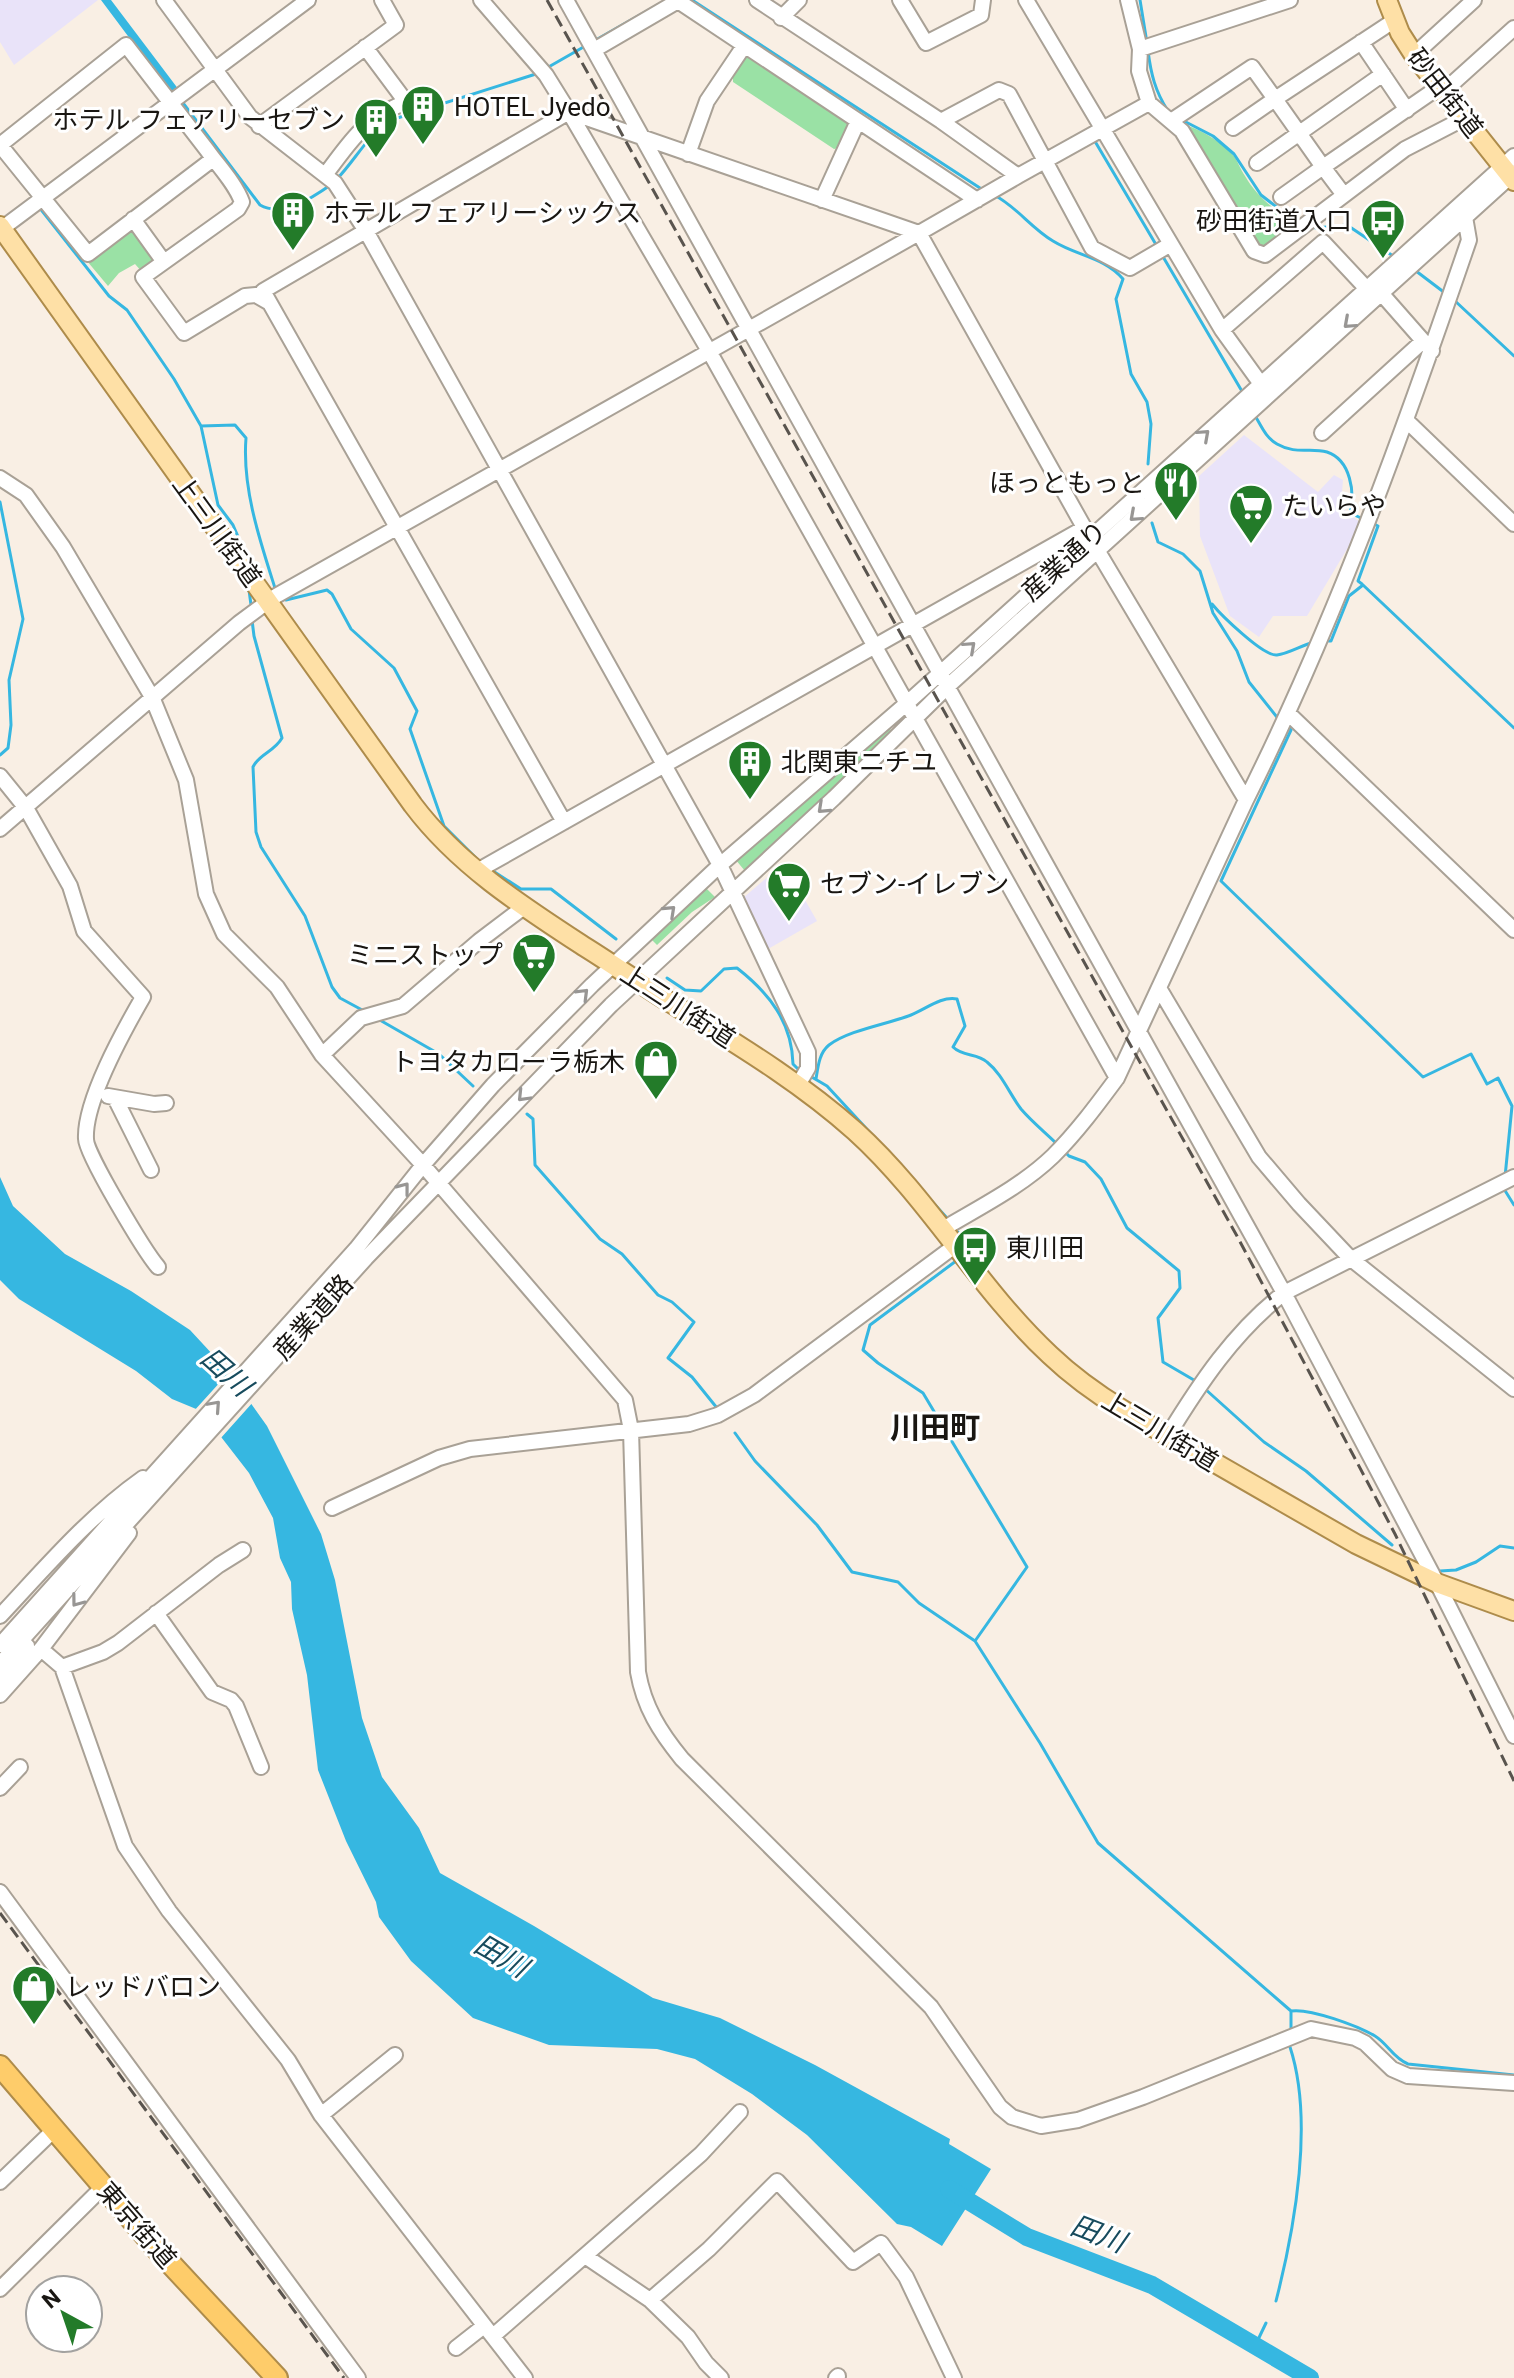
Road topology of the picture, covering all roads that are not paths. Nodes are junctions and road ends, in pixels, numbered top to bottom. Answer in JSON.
{"nodes":[{"id":1,"x":308,"y":0,"type":"edge"},
{"id":2,"x":382,"y":0,"type":"edge"},
{"id":3,"x":481,"y":0,"type":"edge"},
{"id":4,"x":567,"y":0,"type":"edge"},
{"id":5,"x":757,"y":0,"type":"edge"},
{"id":6,"x":799,"y":0,"type":"edge"},
{"id":7,"x":900,"y":0,"type":"edge"},
{"id":8,"x":983,"y":0,"type":"edge"},
{"id":9,"x":1026,"y":0,"type":"edge"},
{"id":10,"x":1128,"y":0,"type":"edge"},
{"id":11,"x":1290,"y":0,"type":"edge"},
{"id":12,"x":1387,"y":0,"type":"edge"},
{"id":13,"x":1474,"y":0,"type":"edge"},
{"id":14,"x":168,"y":1,"type":"edge"},
{"id":15,"x":677,"y":1,"type":"edge"},
{"id":16,"x":781,"y":18,"type":"junction"},
{"id":17,"x":1395,"y":20,"type":"junction"},
{"id":18,"x":1514,"y":28,"type":"edge"},
{"id":19,"x":1361,"y":42,"type":"junction"},
{"id":20,"x":744,"y":46,"type":"junction"},
{"id":21,"x":365,"y":47,"type":"junction"},
{"id":22,"x":1140,"y":49,"type":"junction"},
{"id":23,"x":594,"y":50,"type":"junction"},
{"id":24,"x":1414,"y":55,"type":"junction"},
{"id":25,"x":215,"y":69,"type":"junction"},
{"id":26,"x":1383,"y":74,"type":"junction"},
{"id":27,"x":1441,"y":90,"type":"junction"},
{"id":28,"x":1275,"y":99,"type":"junction"},
{"id":29,"x":170,"y":103,"type":"junction"},
{"id":30,"x":1149,"y":103,"type":"junction"},
{"id":31,"x":1407,"y":110,"type":"junction"},
{"id":32,"x":569,"y":112,"type":"junction"},
{"id":33,"x":1463,"y":119,"type":"junction"},
{"id":34,"x":858,"y":121,"type":"junction"},
{"id":35,"x":941,"y":121,"type":"junction"},
{"id":36,"x":1171,"y":121,"type":"junction"},
{"id":37,"x":259,"y":126,"type":"junction"},
{"id":38,"x":1233,"y":128,"type":"dead end"},
{"id":39,"x":1103,"y":130,"type":"junction"},
{"id":40,"x":1299,"y":134,"type":"junction"},
{"id":41,"x":643,"y":139,"type":"junction"},
{"id":42,"x":688,"y":154,"type":"junction"},
{"id":43,"x":213,"y":159,"type":"junction"},
{"id":44,"x":1045,"y":161,"type":"junction"},
{"id":45,"x":1257,"y":163,"type":"dead end"},
{"id":46,"x":1323,"y":167,"type":"junction"},
{"id":47,"x":1511,"y":170,"type":"edge"},
{"id":48,"x":325,"y":175,"type":"junction"},
{"id":49,"x":1018,"y":176,"type":"junction"},
{"id":50,"x":1344,"y":195,"type":"junction"},
{"id":51,"x":1281,"y":197,"type":"dead end"},
{"id":52,"x":43,"y":198,"type":"junction"},
{"id":53,"x":822,"y":200,"type":"junction"},
{"id":54,"x":977,"y":200,"type":"junction"},
{"id":55,"x":1465,"y":217,"type":"junction"},
{"id":56,"x":133,"y":219,"type":"junction"},
{"id":57,"x":1,"y":228,"type":"edge"},
{"id":58,"x":366,"y":231,"type":"junction"},
{"id":59,"x":919,"y":233,"type":"junction"},
{"id":60,"x":1171,"y":244,"type":"junction"},
{"id":61,"x":164,"y":262,"type":"junction"},
{"id":62,"x":1374,"y":291,"type":"junction"},
{"id":63,"x":269,"y":302,"type":"junction"},
{"id":64,"x":748,"y":328,"type":"junction"},
{"id":65,"x":1222,"y":330,"type":"junction"},
{"id":66,"x":1427,"y":346,"type":"junction"},
{"id":67,"x":709,"y":351,"type":"junction"},
{"id":68,"x":1265,"y":390,"type":"junction"},
{"id":69,"x":1408,"y":422,"type":"junction"},
{"id":70,"x":1322,"y":433,"type":"dead end"},
{"id":71,"x":499,"y":470,"type":"junction"},
{"id":72,"x":2,"y":479,"type":"edge"},
{"id":73,"x":1514,"y":524,"type":"edge"},
{"id":74,"x":397,"y":527,"type":"junction"},
{"id":75,"x":1090,"y":539,"type":"junction"},
{"id":76,"x":267,"y":601,"type":"junction"},
{"id":77,"x":913,"y":625,"type":"junction"},
{"id":78,"x":875,"y":647,"type":"junction"},
{"id":79,"x":944,"y":680,"type":"junction"},
{"id":80,"x":152,"y":697,"type":"junction"},
{"id":81,"x":906,"y":704,"type":"junction"},
{"id":82,"x":1289,"y":714,"type":"junction"},
{"id":83,"x":914,"y":718,"type":"junction"},
{"id":84,"x":664,"y":766,"type":"junction"},
{"id":85,"x":0,"y":776,"type":"edge"},
{"id":86,"x":1246,"y":800,"type":"junction"},
{"id":87,"x":26,"y":808,"type":"junction"},
{"id":88,"x":564,"y":822,"type":"junction"},
{"id":89,"x":0,"y":829,"type":"edge"},
{"id":90,"x":720,"y":865,"type":"junction"},
{"id":91,"x":477,"y":871,"type":"junction"},
{"id":92,"x":733,"y":890,"type":"junction"},
{"id":93,"x":524,"y":907,"type":"junction"},
{"id":94,"x":1514,"y":930,"type":"edge"},
{"id":95,"x":613,"y":964,"type":"junction"},
{"id":96,"x":636,"y":980,"type":"junction"},
{"id":97,"x":1159,"y":988,"type":"junction"},
{"id":98,"x":1140,"y":1030,"type":"junction"},
{"id":99,"x":322,"y":1055,"type":"junction"},
{"id":100,"x":1117,"y":1078,"type":"junction"},
{"id":101,"x":798,"y":1085,"type":"junction"},
{"id":102,"x":96,"y":1094,"type":"junction"},
{"id":103,"x":115,"y":1098,"type":"junction"},
{"id":104,"x":166,"y":1103,"type":"dead end"},
{"id":105,"x":423,"y":1165,"type":"junction"},
{"id":106,"x":151,"y":1170,"type":"dead end"},
{"id":107,"x":1514,"y":1177,"type":"edge"},
{"id":108,"x":439,"y":1183,"type":"junction"},
{"id":109,"x":943,"y":1229,"type":"junction"},
{"id":110,"x":956,"y":1245,"type":"junction"},
{"id":111,"x":1350,"y":1258,"type":"junction"},
{"id":112,"x":158,"y":1267,"type":"dead end"},
{"id":113,"x":1284,"y":1293,"type":"junction"},
{"id":114,"x":252,"y":1374,"type":"junction"},
{"id":115,"x":1514,"y":1389,"type":"edge"},
{"id":116,"x":631,"y":1430,"type":"junction"},
{"id":117,"x":1167,"y":1437,"type":"junction"},
{"id":118,"x":169,"y":1468,"type":"junction"},
{"id":119,"x":332,"y":1508,"type":"dead end"},
{"id":120,"x":243,"y":1550,"type":"dead end"},
{"id":121,"x":70,"y":1577,"type":"junction"},
{"id":122,"x":1437,"y":1583,"type":"junction"},
{"id":123,"x":1514,"y":1611,"type":"edge"},
{"id":124,"x":156,"y":1613,"type":"junction"},
{"id":125,"x":0,"y":1616,"type":"edge"},
{"id":126,"x":0,"y":1632,"type":"edge"},
{"id":127,"x":0,"y":1645,"type":"edge"},
{"id":128,"x":41,"y":1649,"type":"junction"},
{"id":129,"x":0,"y":1664,"type":"edge"},
{"id":130,"x":62,"y":1667,"type":"junction"},
{"id":131,"x":0,"y":1679,"type":"edge"},
{"id":132,"x":0,"y":1695,"type":"edge"},
{"id":133,"x":1514,"y":1736,"type":"edge"},
{"id":134,"x":20,"y":1767,"type":"dead end"},
{"id":135,"x":261,"y":1767,"type":"dead end"},
{"id":136,"x":0,"y":1788,"type":"edge"},
{"id":137,"x":0,"y":1892,"type":"edge"},
{"id":138,"x":395,"y":2055,"type":"dead end"},
{"id":139,"x":0,"y":2066,"type":"edge"},
{"id":140,"x":1514,"y":2083,"type":"edge"},
{"id":141,"x":740,"y":2112,"type":"dead end"},
{"id":142,"x":321,"y":2115,"type":"junction"},
{"id":143,"x":55,"y":2129,"type":"junction"},
{"id":144,"x":0,"y":2182,"type":"edge"},
{"id":145,"x":104,"y":2186,"type":"junction"},
{"id":146,"x":585,"y":2256,"type":"junction"},
{"id":147,"x":0,"y":2289,"type":"edge"},
{"id":148,"x":650,"y":2300,"type":"junction"},
{"id":149,"x":488,"y":2331,"type":"junction"},
{"id":150,"x":456,"y":2348,"type":"dead end"},
{"id":151,"x":270,"y":2376,"type":"edge"},
{"id":152,"x":358,"y":2378,"type":"edge"},
{"id":153,"x":525,"y":2378,"type":"edge"},
{"id":154,"x":721,"y":2378,"type":"edge"},
{"id":155,"x":954,"y":2378,"type":"edge"}],
"edges":[{"from":1,"to":25,"type":"street"},
{"from":2,"to":21,"type":"street"},
{"from":3,"to":32,"type":"street"},
{"from":4,"to":23,"type":"street"},
{"from":5,"to":16,"type":"street"},
{"from":6,"to":16,"type":"street"},
{"from":7,"to":8,"type":"street"},
{"from":9,"to":39,"type":"street"},
{"from":10,"to":22,"type":"street"},
{"from":11,"to":22,"type":"street"},
{"from":12,"to":17,"type":"main road","name":"砂田街道"},
{"from":13,"to":24,"type":"street"},
{"from":14,"to":25,"type":"street"},
{"from":15,"to":20,"type":"street"},
{"from":15,"to":23,"type":"street"},
{"from":16,"to":35,"type":"street"},
{"from":17,"to":19,"type":"street"},
{"from":17,"to":24,"type":"main road","name":"砂田街道"},
{"from":18,"to":27,"type":"street"},
{"from":19,"to":26,"type":"street"},
{"from":19,"to":28,"type":"street"},
{"from":20,"to":34,"type":"street"},
{"from":20,"to":42,"type":"street"},
{"from":21,"to":37,"type":"street"},
{"from":21,"to":48,"type":"street"},
{"from":22,"to":30,"type":"street"},
{"from":23,"to":41,"type":"street"},
{"from":24,"to":27,"type":"main road","name":"砂田街道"},
{"from":25,"to":29,"type":"street"},
{"from":25,"to":37,"type":"street"},
{"from":26,"to":31,"type":"street"},
{"from":26,"to":40,"type":"street"},
{"from":27,"to":31,"type":"street"},
{"from":27,"to":33,"type":"main road","name":"砂田街道"},
{"from":28,"to":36,"type":"street"},
{"from":28,"to":38,"type":"street"},
{"from":28,"to":40,"type":"street"},
{"from":29,"to":43,"type":"street"},
{"from":29,"to":52,"type":"street"},
{"from":29,"to":52,"type":"street"},
{"from":30,"to":36,"type":"street"},
{"from":30,"to":39,"type":"street"},
{"from":31,"to":46,"type":"street"},
{"from":32,"to":41,"type":"street"},
{"from":32,"to":58,"type":"street"},
{"from":32,"to":67,"type":"street"},
{"from":33,"to":47,"type":"main road","name":"砂田街道"},
{"from":33,"to":50,"type":"street"},
{"from":34,"to":53,"type":"street"},
{"from":34,"to":54,"type":"street"},
{"from":35,"to":44,"type":"street"},
{"from":35,"to":49,"type":"street"},
{"from":36,"to":50,"type":"street"},
{"from":37,"to":48,"type":"street"},
{"from":39,"to":44,"type":"street"},
{"from":39,"to":60,"type":"street"},
{"from":40,"to":45,"type":"street"},
{"from":40,"to":46,"type":"street"},
{"from":41,"to":42,"type":"street"},
{"from":41,"to":64,"type":"street"},
{"from":42,"to":53,"type":"street"},
{"from":43,"to":56,"type":"street"},
{"from":43,"to":61,"type":"street"},
{"from":44,"to":49,"type":"street"},
{"from":44,"to":60,"type":"street"},
{"from":46,"to":50,"type":"street"},
{"from":46,"to":51,"type":"street"},
{"from":47,"to":55,"type":"street","name":"産業通り"},
{"from":47,"to":62,"type":"street","name":"産業通り"},
{"from":48,"to":58,"type":"street"},
{"from":49,"to":54,"type":"street"},
{"from":52,"to":56,"type":"street"},
{"from":52,"to":57,"type":"street"},
{"from":53,"to":59,"type":"street"},
{"from":54,"to":59,"type":"street"},
{"from":55,"to":62,"type":"street","name":"産業通り"},
{"from":55,"to":66,"type":"street"},
{"from":56,"to":61,"type":"street"},
{"from":57,"to":76,"type":"main road","name":"上三川街道"},
{"from":58,"to":63,"type":"street"},
{"from":58,"to":71,"type":"street"},
{"from":59,"to":64,"type":"street"},
{"from":59,"to":75,"type":"street"},
{"from":60,"to":65,"type":"street"},
{"from":61,"to":63,"type":"street"},
{"from":62,"to":65,"type":"street"},
{"from":62,"to":66,"type":"street"},
{"from":62,"to":68,"type":"street","name":"産業通り"},
{"from":63,"to":74,"type":"street"},
{"from":64,"to":67,"type":"street"},
{"from":64,"to":77,"type":"street"},
{"from":65,"to":68,"type":"street"},
{"from":66,"to":69,"type":"street"},
{"from":66,"to":70,"type":"street"},
{"from":67,"to":71,"type":"street"},
{"from":67,"to":78,"type":"street"},
{"from":68,"to":75,"type":"street","name":"産業通り"},
{"from":69,"to":73,"type":"street"},
{"from":69,"to":82,"type":"street"},
{"from":71,"to":74,"type":"street"},
{"from":71,"to":84,"type":"street"},
{"from":72,"to":80,"type":"street"},
{"from":74,"to":76,"type":"street"},
{"from":74,"to":88,"type":"street"},
{"from":75,"to":77,"type":"street"},
{"from":75,"to":79,"type":"street","name":"産業通り"},
{"from":75,"to":86,"type":"street"},
{"from":76,"to":80,"type":"street"},
{"from":76,"to":91,"type":"main road","name":"上三川街道"},
{"from":77,"to":78,"type":"street"},
{"from":77,"to":79,"type":"street"},
{"from":78,"to":81,"type":"street"},
{"from":78,"to":84,"type":"street"},
{"from":79,"to":81,"type":"street","name":"産業通り"},
{"from":79,"to":83,"type":"street","name":"産業通り"},
{"from":79,"to":98,"type":"street"},
{"from":80,"to":87,"type":"street"},
{"from":80,"to":99,"type":"street"},
{"from":81,"to":83,"type":"street"},
{"from":81,"to":90,"type":"street","name":"産業通り"},
{"from":82,"to":86,"type":"street"},
{"from":82,"to":94,"type":"street"},
{"from":83,"to":92,"type":"street","name":"産業通り","one_way":true},
{"from":83,"to":100,"type":"street"},
{"from":84,"to":88,"type":"street"},
{"from":84,"to":90,"type":"street"},
{"from":85,"to":87,"type":"street"},
{"from":86,"to":97,"type":"street"},
{"from":87,"to":89,"type":"street"},
{"from":87,"to":102,"type":"street"},
{"from":88,"to":91,"type":"street"},
{"from":90,"to":92,"type":"street"},
{"from":95,"to":90,"type":"street","name":"産業通り","one_way":true},
{"from":91,"to":93,"type":"main road","name":"上三川街道"},
{"from":92,"to":96,"type":"street","name":"産業通り"},
{"from":92,"to":101,"type":"street"},
{"from":93,"to":95,"type":"main road","name":"上三川街道"},
{"from":93,"to":99,"type":"street"},
{"from":95,"to":96,"type":"main road","name":"上三川街道"},
{"from":105,"to":95,"type":"street","name":"産業道路","one_way":true},
{"from":96,"to":101,"type":"main road","name":"上三川街道"},
{"from":96,"to":108,"type":"street","name":"産業道路","one_way":true},
{"from":97,"to":98,"type":"street"},
{"from":97,"to":111,"type":"street"},
{"from":98,"to":100,"type":"street"},
{"from":98,"to":113,"type":"street"},
{"from":99,"to":105,"type":"street"},
{"from":100,"to":109,"type":"street"},
{"from":101,"to":109,"type":"main road","name":"上三川街道"},
{"from":102,"to":103,"type":"street"},
{"from":102,"to":112,"type":"street"},
{"from":103,"to":104,"type":"street"},
{"from":103,"to":106,"type":"street"},
{"from":105,"to":108,"type":"street"},
{"from":114,"to":105,"type":"street","name":"産業道路","one_way":true},
{"from":107,"to":111,"type":"street"},
{"from":108,"to":114,"type":"street","name":"産業道路"},
{"from":108,"to":116,"type":"street"},
{"from":109,"to":110,"type":"main road","name":"上三川街道"},
{"from":110,"to":116,"type":"street"},
{"from":110,"to":117,"type":"main road","name":"上三川街道"},
{"from":111,"to":113,"type":"street"},
{"from":111,"to":115,"type":"street"},
{"from":113,"to":117,"type":"street"},
{"from":113,"to":122,"type":"street"},
{"from":114,"to":118,"type":"street","name":"産業道路"},
{"from":116,"to":119,"type":"street"},
{"from":116,"to":140,"type":"street"},
{"from":117,"to":122,"type":"main road","name":"上三川街道"},
{"from":118,"to":121,"type":"street","name":"産業道路"},
{"from":118,"to":125,"type":"street"},
{"from":118,"to":128,"type":"street","one_way":true},
{"from":120,"to":124,"type":"street"},
{"from":121,"to":126,"type":"street"},
{"from":121,"to":127,"type":"street","name":"産業道路"},
{"from":121,"to":129,"type":"street","name":"産業道路"},
{"from":121,"to":131,"type":"street"},
{"from":122,"to":123,"type":"main road","name":"上三川街道"},
{"from":122,"to":133,"type":"street"},
{"from":124,"to":130,"type":"street"},
{"from":124,"to":135,"type":"street"},
{"from":128,"to":130,"type":"street"},
{"from":128,"to":132,"type":"street"},
{"from":130,"to":142,"type":"street"},
{"from":134,"to":136,"type":"street"},
{"from":137,"to":152,"type":"street"},
{"from":138,"to":142,"type":"street"},
{"from":139,"to":143,"type":"highway","name":"東京街道"},
{"from":141,"to":146,"type":"street"},
{"from":142,"to":149,"type":"street"},
{"from":143,"to":144,"type":"street"},
{"from":143,"to":145,"type":"highway","name":"東京街道"},
{"from":145,"to":147,"type":"street"},
{"from":145,"to":151,"type":"highway","name":"東京街道"},
{"from":146,"to":148,"type":"street"},
{"from":146,"to":149,"type":"street"},
{"from":148,"to":154,"type":"street"},
{"from":148,"to":155,"type":"street"},
{"from":149,"to":150,"type":"street"},
{"from":149,"to":153,"type":"street"}]}
